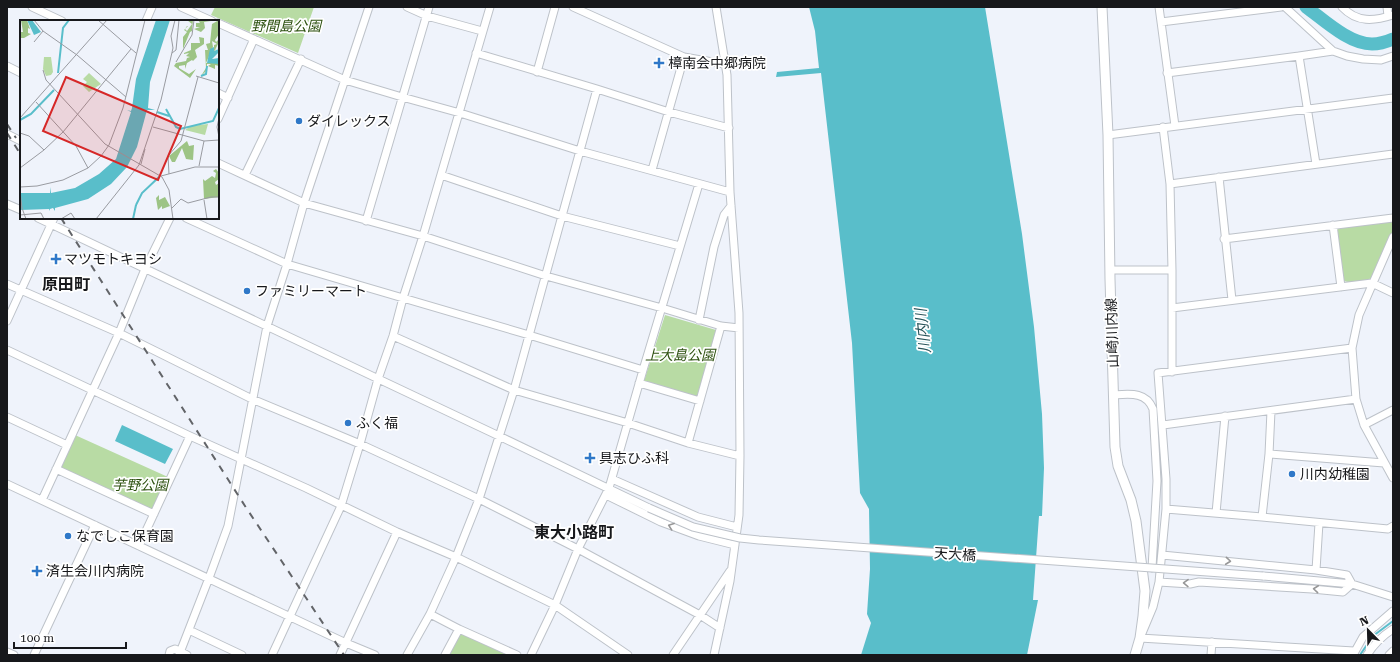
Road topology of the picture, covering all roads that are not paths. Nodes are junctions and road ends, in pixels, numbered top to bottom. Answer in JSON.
{"nodes":[{"id":1,"x":32,"y":7,"type":"edge"},
{"id":2,"x":152,"y":7,"type":"edge"},
{"id":3,"x":181,"y":7,"type":"edge"},
{"id":4,"x":369,"y":7,"type":"edge"},
{"id":5,"x":407,"y":7,"type":"edge"},
{"id":6,"x":429,"y":7,"type":"edge"},
{"id":7,"x":490,"y":7,"type":"edge"},
{"id":8,"x":555,"y":7,"type":"edge"},
{"id":9,"x":572,"y":7,"type":"edge"},
{"id":10,"x":716,"y":7,"type":"edge"},
{"id":11,"x":1102,"y":7,"type":"edge"},
{"id":12,"x":1159,"y":7,"type":"edge"},
{"id":13,"x":1281,"y":7,"type":"edge"},
{"id":14,"x":1285,"y":7,"type":"edge"},
{"id":15,"x":1342,"y":7,"type":"edge"},
{"id":16,"x":1387,"y":7,"type":"edge"},
{"id":17,"x":426,"y":16,"type":"junction"},
{"id":18,"x":1391,"y":16,"type":"edge"},
{"id":19,"x":60,"y":20,"type":"edge"},
{"id":20,"x":146,"y":20,"type":"edge"},
{"id":21,"x":210,"y":20,"type":"edge"},
{"id":22,"x":1161,"y":22,"type":"junction"},
{"id":23,"x":219,"y":23,"type":"edge"},
{"id":24,"x":482,"y":31,"type":"junction"},
{"id":25,"x":254,"y":39,"type":"junction"},
{"id":26,"x":1333,"y":51,"type":"junction"},
{"id":27,"x":476,"y":53,"type":"junction"},
{"id":28,"x":1299,"y":56,"type":"junction"},
{"id":29,"x":1393,"y":56,"type":"edge"},
{"id":30,"x":684,"y":57,"type":"junction"},
{"id":31,"x":301,"y":59,"type":"junction"},
{"id":32,"x":724,"y":64,"type":"junction"},
{"id":33,"x":7,"y":66,"type":"edge"},
{"id":34,"x":20,"y":72,"type":"edge"},
{"id":35,"x":537,"y":72,"type":"junction"},
{"id":36,"x":1167,"y":73,"type":"junction"},
{"id":37,"x":345,"y":80,"type":"junction"},
{"id":38,"x":597,"y":89,"type":"junction"},
{"id":39,"x":219,"y":94,"type":"edge"},
{"id":40,"x":402,"y":97,"type":"junction"},
{"id":41,"x":228,"y":98,"type":"junction"},
{"id":42,"x":1393,"y":98,"type":"edge"},
{"id":43,"x":1308,"y":108,"type":"junction"},
{"id":44,"x":669,"y":112,"type":"junction"},
{"id":45,"x":460,"y":113,"type":"junction"},
{"id":46,"x":219,"y":117,"type":"edge"},
{"id":47,"x":1175,"y":126,"type":"junction"},
{"id":48,"x":1163,"y":127,"type":"junction"},
{"id":49,"x":729,"y":128,"type":"junction"},
{"id":50,"x":7,"y":134,"type":"edge"},
{"id":51,"x":1108,"y":135,"type":"junction"},
{"id":52,"x":20,"y":140,"type":"edge"},
{"id":53,"x":580,"y":151,"type":"junction"},
{"id":54,"x":1393,"y":154,"type":"edge"},
{"id":55,"x":219,"y":163,"type":"edge"},
{"id":56,"x":1316,"y":164,"type":"junction"},
{"id":57,"x":652,"y":170,"type":"junction"},
{"id":58,"x":245,"y":175,"type":"junction"},
{"id":59,"x":441,"y":175,"type":"junction"},
{"id":60,"x":1218,"y":177,"type":"junction"},
{"id":61,"x":699,"y":184,"type":"junction"},
{"id":62,"x":1170,"y":184,"type":"junction"},
{"id":63,"x":730,"y":192,"type":"junction"},
{"id":64,"x":304,"y":203,"type":"junction"},
{"id":65,"x":7,"y":204,"type":"edge"},
{"id":66,"x":731,"y":206,"type":"junction"},
{"id":67,"x":20,"y":210,"type":"edge"},
{"id":68,"x":562,"y":216,"type":"junction"},
{"id":69,"x":1393,"y":218,"type":"edge"},
{"id":70,"x":43,"y":219,"type":"edge"},
{"id":71,"x":170,"y":219,"type":"edge"},
{"id":72,"x":188,"y":219,"type":"edge"},
{"id":73,"x":53,"y":221,"type":"edge"},
{"id":74,"x":366,"y":221,"type":"junction"},
{"id":75,"x":1333,"y":225,"type":"junction"},
{"id":76,"x":423,"y":236,"type":"junction"},
{"id":77,"x":1393,"y":237,"type":"edge"},
{"id":78,"x":1224,"y":239,"type":"junction"},
{"id":79,"x":680,"y":246,"type":"junction"},
{"id":80,"x":287,"y":264,"type":"junction"},
{"id":81,"x":145,"y":269,"type":"junction"},
{"id":82,"x":1110,"y":270,"type":"junction"},
{"id":83,"x":1172,"y":270,"type":"junction"},
{"id":84,"x":546,"y":276,"type":"junction"},
{"id":85,"x":1372,"y":283,"type":"junction"},
{"id":86,"x":7,"y":284,"type":"edge"},
{"id":87,"x":1341,"y":286,"type":"junction"},
{"id":88,"x":21,"y":291,"type":"junction"},
{"id":89,"x":1393,"y":293,"type":"edge"},
{"id":90,"x":403,"y":298,"type":"junction"},
{"id":91,"x":1232,"y":300,"type":"junction"},
{"id":92,"x":662,"y":308,"type":"junction"},
{"id":93,"x":1172,"y":308,"type":"junction"},
{"id":94,"x":7,"y":320,"type":"edge"},
{"id":95,"x":699,"y":320,"type":"junction"},
{"id":96,"x":267,"y":326,"type":"junction"},
{"id":97,"x":721,"y":326,"type":"junction"},
{"id":98,"x":739,"y":328,"type":"junction"},
{"id":99,"x":119,"y":332,"type":"junction"},
{"id":100,"x":529,"y":335,"type":"junction"},
{"id":101,"x":393,"y":336,"type":"junction"},
{"id":102,"x":1352,"y":348,"type":"junction"},
{"id":103,"x":7,"y":350,"type":"edge"},
{"id":104,"x":643,"y":370,"type":"junction"},
{"id":105,"x":1172,"y":372,"type":"junction"},
{"id":106,"x":378,"y":379,"type":"junction"},
{"id":107,"x":639,"y":383,"type":"junction"},
{"id":108,"x":93,"y":390,"type":"junction"},
{"id":109,"x":514,"y":390,"type":"junction"},
{"id":110,"x":1114,"y":395,"type":"junction"},
{"id":111,"x":252,"y":399,"type":"junction"},
{"id":112,"x":1356,"y":399,"type":"junction"},
{"id":113,"x":700,"y":401,"type":"junction"},
{"id":114,"x":1393,"y":410,"type":"edge"},
{"id":115,"x":1271,"y":411,"type":"junction"},
{"id":116,"x":1225,"y":416,"type":"junction"},
{"id":117,"x":7,"y":417,"type":"edge"},
{"id":118,"x":628,"y":423,"type":"junction"},
{"id":119,"x":1163,"y":425,"type":"junction"},
{"id":120,"x":1364,"y":425,"type":"junction"},
{"id":121,"x":190,"y":436,"type":"junction"},
{"id":122,"x":500,"y":436,"type":"junction"},
{"id":123,"x":688,"y":443,"type":"junction"},
{"id":124,"x":360,"y":444,"type":"junction"},
{"id":125,"x":67,"y":445,"type":"junction"},
{"id":126,"x":1269,"y":454,"type":"junction"},
{"id":127,"x":740,"y":456,"type":"junction"},
{"id":128,"x":241,"y":459,"type":"junction"},
{"id":129,"x":1384,"y":463,"type":"junction"},
{"id":130,"x":56,"y":469,"type":"junction"},
{"id":131,"x":1393,"y":478,"type":"edge"},
{"id":132,"x":612,"y":479,"type":"junction"},
{"id":133,"x":7,"y":484,"type":"edge"},
{"id":134,"x":609,"y":488,"type":"junction"},
{"id":135,"x":606,"y":495,"type":"junction"},
{"id":136,"x":479,"y":499,"type":"junction"},
{"id":137,"x":42,"y":500,"type":"junction"},
{"id":138,"x":341,"y":506,"type":"junction"},
{"id":139,"x":1166,"y":509,"type":"junction"},
{"id":140,"x":1216,"y":513,"type":"junction"},
{"id":141,"x":154,"y":514,"type":"junction"},
{"id":142,"x":1262,"y":517,"type":"junction"},
{"id":143,"x":1319,"y":523,"type":"junction"},
{"id":144,"x":95,"y":525,"type":"junction"},
{"id":145,"x":1393,"y":526,"type":"edge"},
{"id":146,"x":737,"y":527,"type":"junction"},
{"id":147,"x":397,"y":532,"type":"junction"},
{"id":148,"x":735,"y":545,"type":"junction"},
{"id":149,"x":139,"y":546,"type":"junction"},
{"id":150,"x":578,"y":549,"type":"junction"},
{"id":151,"x":1162,"y":555,"type":"junction"},
{"id":152,"x":456,"y":557,"type":"junction"},
{"id":153,"x":1152,"y":568,"type":"junction"},
{"id":154,"x":732,"y":569,"type":"junction"},
{"id":155,"x":1316,"y":570,"type":"junction"},
{"id":156,"x":209,"y":578,"type":"junction"},
{"id":157,"x":1159,"y":582,"type":"junction"},
{"id":158,"x":1352,"y":584,"type":"junction"},
{"id":159,"x":1393,"y":597,"type":"edge"},
{"id":160,"x":555,"y":605,"type":"junction"},
{"id":161,"x":1393,"y":611,"type":"edge"},
{"id":162,"x":430,"y":614,"type":"junction"},
{"id":163,"x":700,"y":615,"type":"junction"},
{"id":164,"x":290,"y":616,"type":"junction"},
{"id":165,"x":720,"y":628,"type":"junction"},
{"id":166,"x":459,"y":629,"type":"junction"},
{"id":167,"x":1393,"y":629,"type":"edge"},
{"id":168,"x":189,"y":630,"type":"junction"},
{"id":169,"x":1140,"y":638,"type":"junction"},
{"id":170,"x":1212,"y":642,"type":"junction"},
{"id":171,"x":346,"y":643,"type":"junction"},
{"id":172,"x":1393,"y":651,"type":"edge"},
{"id":173,"x":7,"y":652,"type":"edge"},
{"id":174,"x":1353,"y":653,"type":"edge"},
{"id":175,"x":182,"y":654,"type":"edge"},
{"id":176,"x":14,"y":655,"type":"edge"},
{"id":177,"x":34,"y":655,"type":"edge"},
{"id":178,"x":169,"y":655,"type":"edge"},
{"id":179,"x":242,"y":655,"type":"edge"},
{"id":180,"x":272,"y":655,"type":"edge"},
{"id":181,"x":340,"y":655,"type":"edge"},
{"id":182,"x":375,"y":655,"type":"edge"},
{"id":183,"x":407,"y":655,"type":"edge"},
{"id":184,"x":445,"y":655,"type":"edge"},
{"id":185,"x":517,"y":655,"type":"edge"},
{"id":186,"x":531,"y":655,"type":"edge"},
{"id":187,"x":628,"y":655,"type":"edge"},
{"id":188,"x":673,"y":655,"type":"edge"},
{"id":189,"x":714,"y":655,"type":"edge"},
{"id":190,"x":1135,"y":655,"type":"edge"},
{"id":191,"x":1211,"y":655,"type":"edge"},
{"id":192,"x":1367,"y":655,"type":"edge"},
{"id":193,"x":1389,"y":655,"type":"edge"}],
"edges":[{"from":1,"to":19,"type":"street"},
{"from":2,"to":20,"type":"street"},
{"from":3,"to":21,"type":"street"},
{"from":4,"to":37,"type":"street"},
{"from":5,"to":17,"type":"street"},
{"from":6,"to":17,"type":"street"},
{"from":7,"to":24,"type":"street"},
{"from":8,"to":35,"type":"street"},
{"from":9,"to":30,"type":"street"},
{"from":10,"to":32,"type":"street"},
{"from":11,"to":51,"type":"main road","name":"山崎川内線"},
{"from":12,"to":22,"type":"street"},
{"from":13,"to":22,"type":"street"},
{"from":14,"to":26,"type":"street"},
{"from":15,"to":18,"type":"street"},
{"from":16,"to":18,"type":"street"},
{"from":17,"to":24,"type":"street"},
{"from":17,"to":40,"type":"street"},
{"from":22,"to":36,"type":"street"},
{"from":23,"to":25,"type":"street"},
{"from":24,"to":27,"type":"street"},
{"from":25,"to":31,"type":"street"},
{"from":25,"to":41,"type":"street"},
{"from":26,"to":28,"type":"street"},
{"from":26,"to":29,"type":"street"},
{"from":27,"to":35,"type":"street"},
{"from":27,"to":45,"type":"street"},
{"from":28,"to":36,"type":"street"},
{"from":28,"to":43,"type":"street"},
{"from":30,"to":32,"type":"street"},
{"from":30,"to":44,"type":"street"},
{"from":31,"to":37,"type":"street"},
{"from":31,"to":58,"type":"street"},
{"from":32,"to":49,"type":"street"},
{"from":33,"to":34,"type":"street"},
{"from":35,"to":38,"type":"street"},
{"from":36,"to":47,"type":"street"},
{"from":37,"to":40,"type":"street"},
{"from":37,"to":64,"type":"street"},
{"from":38,"to":44,"type":"street"},
{"from":38,"to":53,"type":"street"},
{"from":39,"to":41,"type":"street"},
{"from":40,"to":45,"type":"street"},
{"from":40,"to":74,"type":"street"},
{"from":41,"to":46,"type":"street"},
{"from":42,"to":43,"type":"street"},
{"from":43,"to":47,"type":"street"},
{"from":43,"to":56,"type":"street"},
{"from":44,"to":49,"type":"street"},
{"from":44,"to":57,"type":"street"},
{"from":45,"to":53,"type":"street"},
{"from":45,"to":59,"type":"street"},
{"from":47,"to":48,"type":"street"},
{"from":48,"to":51,"type":"street"},
{"from":48,"to":62,"type":"street"},
{"from":49,"to":63,"type":"street"},
{"from":50,"to":52,"type":"street"},
{"from":51,"to":82,"type":"main road","name":"山崎川内線"},
{"from":53,"to":57,"type":"street"},
{"from":53,"to":68,"type":"street"},
{"from":54,"to":56,"type":"street"},
{"from":55,"to":58,"type":"street"},
{"from":56,"to":60,"type":"street"},
{"from":57,"to":61,"type":"street"},
{"from":58,"to":64,"type":"street"},
{"from":59,"to":68,"type":"street"},
{"from":59,"to":76,"type":"street"},
{"from":60,"to":62,"type":"street"},
{"from":60,"to":78,"type":"street"},
{"from":61,"to":63,"type":"street"},
{"from":61,"to":79,"type":"street"},
{"from":62,"to":83,"type":"street"},
{"from":63,"to":66,"type":"street"},
{"from":64,"to":74,"type":"street"},
{"from":64,"to":80,"type":"street"},
{"from":65,"to":67,"type":"street"},
{"from":66,"to":95,"type":"street"},
{"from":66,"to":98,"type":"street"},
{"from":68,"to":79,"type":"street"},
{"from":68,"to":84,"type":"street"},
{"from":69,"to":75,"type":"street"},
{"from":70,"to":73,"type":"street","name":"天大橋"},
{"from":71,"to":81,"type":"street"},
{"from":72,"to":80,"type":"street"},
{"from":73,"to":81,"type":"street","name":"天大橋"},
{"from":73,"to":88,"type":"street"},
{"from":74,"to":76,"type":"street"},
{"from":75,"to":78,"type":"street"},
{"from":75,"to":87,"type":"street"},
{"from":76,"to":84,"type":"street"},
{"from":76,"to":90,"type":"street"},
{"from":77,"to":85,"type":"street"},
{"from":78,"to":91,"type":"street"},
{"from":79,"to":92,"type":"street"},
{"from":80,"to":90,"type":"street"},
{"from":80,"to":96,"type":"street"},
{"from":81,"to":96,"type":"street","name":"天大橋"},
{"from":81,"to":99,"type":"street"},
{"from":82,"to":83,"type":"street"},
{"from":82,"to":110,"type":"main road","name":"山崎川内線"},
{"from":83,"to":93,"type":"street"},
{"from":84,"to":92,"type":"street"},
{"from":84,"to":100,"type":"street"},
{"from":85,"to":87,"type":"street"},
{"from":85,"to":89,"type":"street"},
{"from":85,"to":102,"type":"street"},
{"from":86,"to":88,"type":"street"},
{"from":87,"to":91,"type":"street"},
{"from":88,"to":94,"type":"street"},
{"from":88,"to":99,"type":"street"},
{"from":90,"to":100,"type":"street"},
{"from":90,"to":101,"type":"street"},
{"from":91,"to":93,"type":"street"},
{"from":92,"to":95,"type":"street"},
{"from":92,"to":104,"type":"street"},
{"from":93,"to":105,"type":"street"},
{"from":95,"to":97,"type":"street"},
{"from":96,"to":106,"type":"street","name":"天大橋"},
{"from":96,"to":111,"type":"street"},
{"from":97,"to":98,"type":"street"},
{"from":97,"to":113,"type":"street"},
{"from":98,"to":127,"type":"street"},
{"from":99,"to":108,"type":"street"},
{"from":99,"to":111,"type":"street"},
{"from":100,"to":104,"type":"street"},
{"from":100,"to":109,"type":"street"},
{"from":101,"to":106,"type":"street"},
{"from":101,"to":109,"type":"street"},
{"from":102,"to":105,"type":"street"},
{"from":102,"to":112,"type":"street"},
{"from":103,"to":108,"type":"street"},
{"from":104,"to":107,"type":"street"},
{"from":105,"to":119,"type":"street"},
{"from":106,"to":122,"type":"street","name":"天大橋"},
{"from":106,"to":124,"type":"street"},
{"from":107,"to":113,"type":"street"},
{"from":107,"to":118,"type":"street"},
{"from":108,"to":121,"type":"street"},
{"from":108,"to":125,"type":"street"},
{"from":109,"to":118,"type":"street"},
{"from":109,"to":122,"type":"street"},
{"from":110,"to":153,"type":"street"},
{"from":110,"to":169,"type":"main road","name":"山崎川内線"},
{"from":111,"to":124,"type":"street"},
{"from":111,"to":128,"type":"street"},
{"from":112,"to":115,"type":"street"},
{"from":112,"to":120,"type":"street"},
{"from":113,"to":123,"type":"street"},
{"from":114,"to":120,"type":"street"},
{"from":115,"to":116,"type":"street"},
{"from":115,"to":126,"type":"street"},
{"from":116,"to":119,"type":"street"},
{"from":116,"to":140,"type":"street"},
{"from":117,"to":125,"type":"street"},
{"from":118,"to":123,"type":"street"},
{"from":118,"to":132,"type":"street"},
{"from":119,"to":139,"type":"street"},
{"from":120,"to":129,"type":"street"},
{"from":121,"to":128,"type":"street"},
{"from":121,"to":141,"type":"street"},
{"from":122,"to":134,"type":"street","name":"天大橋"},
{"from":122,"to":136,"type":"street"},
{"from":123,"to":127,"type":"street"},
{"from":124,"to":136,"type":"street"},
{"from":124,"to":138,"type":"street"},
{"from":125,"to":130,"type":"street"},
{"from":126,"to":129,"type":"street"},
{"from":126,"to":142,"type":"street"},
{"from":127,"to":146,"type":"street"},
{"from":128,"to":138,"type":"street"},
{"from":128,"to":156,"type":"street"},
{"from":129,"to":131,"type":"street"},
{"from":130,"to":137,"type":"street"},
{"from":130,"to":141,"type":"street"},
{"from":132,"to":134,"type":"street"},
{"from":132,"to":146,"type":"street"},
{"from":133,"to":137,"type":"street"},
{"from":134,"to":135,"type":"street"},
{"from":134,"to":153,"type":"street","name":"天大橋","bridge":true},
{"from":148,"to":135,"type":"street","one_way":true},
{"from":135,"to":150,"type":"street"},
{"from":136,"to":150,"type":"street"},
{"from":136,"to":152,"type":"street"},
{"from":137,"to":144,"type":"street"},
{"from":138,"to":147,"type":"street"},
{"from":138,"to":164,"type":"street"},
{"from":139,"to":140,"type":"street"},
{"from":139,"to":151,"type":"street"},
{"from":140,"to":142,"type":"street"},
{"from":141,"to":149,"type":"street"},
{"from":142,"to":143,"type":"street"},
{"from":143,"to":145,"type":"street"},
{"from":143,"to":155,"type":"street"},
{"from":144,"to":149,"type":"street"},
{"from":144,"to":177,"type":"street"},
{"from":146,"to":148,"type":"street"},
{"from":147,"to":152,"type":"street"},
{"from":147,"to":171,"type":"street"},
{"from":148,"to":154,"type":"street"},
{"from":149,"to":156,"type":"street"},
{"from":150,"to":160,"type":"street"},
{"from":150,"to":163,"type":"street"},
{"from":151,"to":155,"type":"street","one_way":true},
{"from":151,"to":157,"type":"street"},
{"from":152,"to":160,"type":"street"},
{"from":152,"to":162,"type":"street"},
{"from":153,"to":158,"type":"street","name":"天大橋","bridge":true},
{"from":154,"to":163,"type":"street"},
{"from":154,"to":165,"type":"street"},
{"from":155,"to":158,"type":"street"},
{"from":156,"to":164,"type":"street"},
{"from":156,"to":168,"type":"street"},
{"from":158,"to":157,"type":"street","one_way":true},
{"from":157,"to":169,"type":"street"},
{"from":158,"to":159,"type":"street"},
{"from":160,"to":186,"type":"street"},
{"from":160,"to":187,"type":"street"},
{"from":161,"to":174,"type":"street"},
{"from":162,"to":166,"type":"street"},
{"from":162,"to":183,"type":"street"},
{"from":163,"to":165,"type":"street"},
{"from":163,"to":188,"type":"street"},
{"from":164,"to":171,"type":"street"},
{"from":164,"to":180,"type":"street"},
{"from":165,"to":189,"type":"street"},
{"from":166,"to":184,"type":"street"},
{"from":166,"to":185,"type":"street"},
{"from":167,"to":192,"type":"street"},
{"from":168,"to":175,"type":"street"},
{"from":168,"to":179,"type":"street"},
{"from":169,"to":170,"type":"street"},
{"from":169,"to":190,"type":"main road","name":"山崎川内線"},
{"from":170,"to":174,"type":"street"},
{"from":170,"to":191,"type":"street"},
{"from":171,"to":181,"type":"street"},
{"from":171,"to":182,"type":"street"},
{"from":172,"to":193,"type":"street"},
{"from":173,"to":176,"type":"street"},
{"from":175,"to":178,"type":"street"}]}
